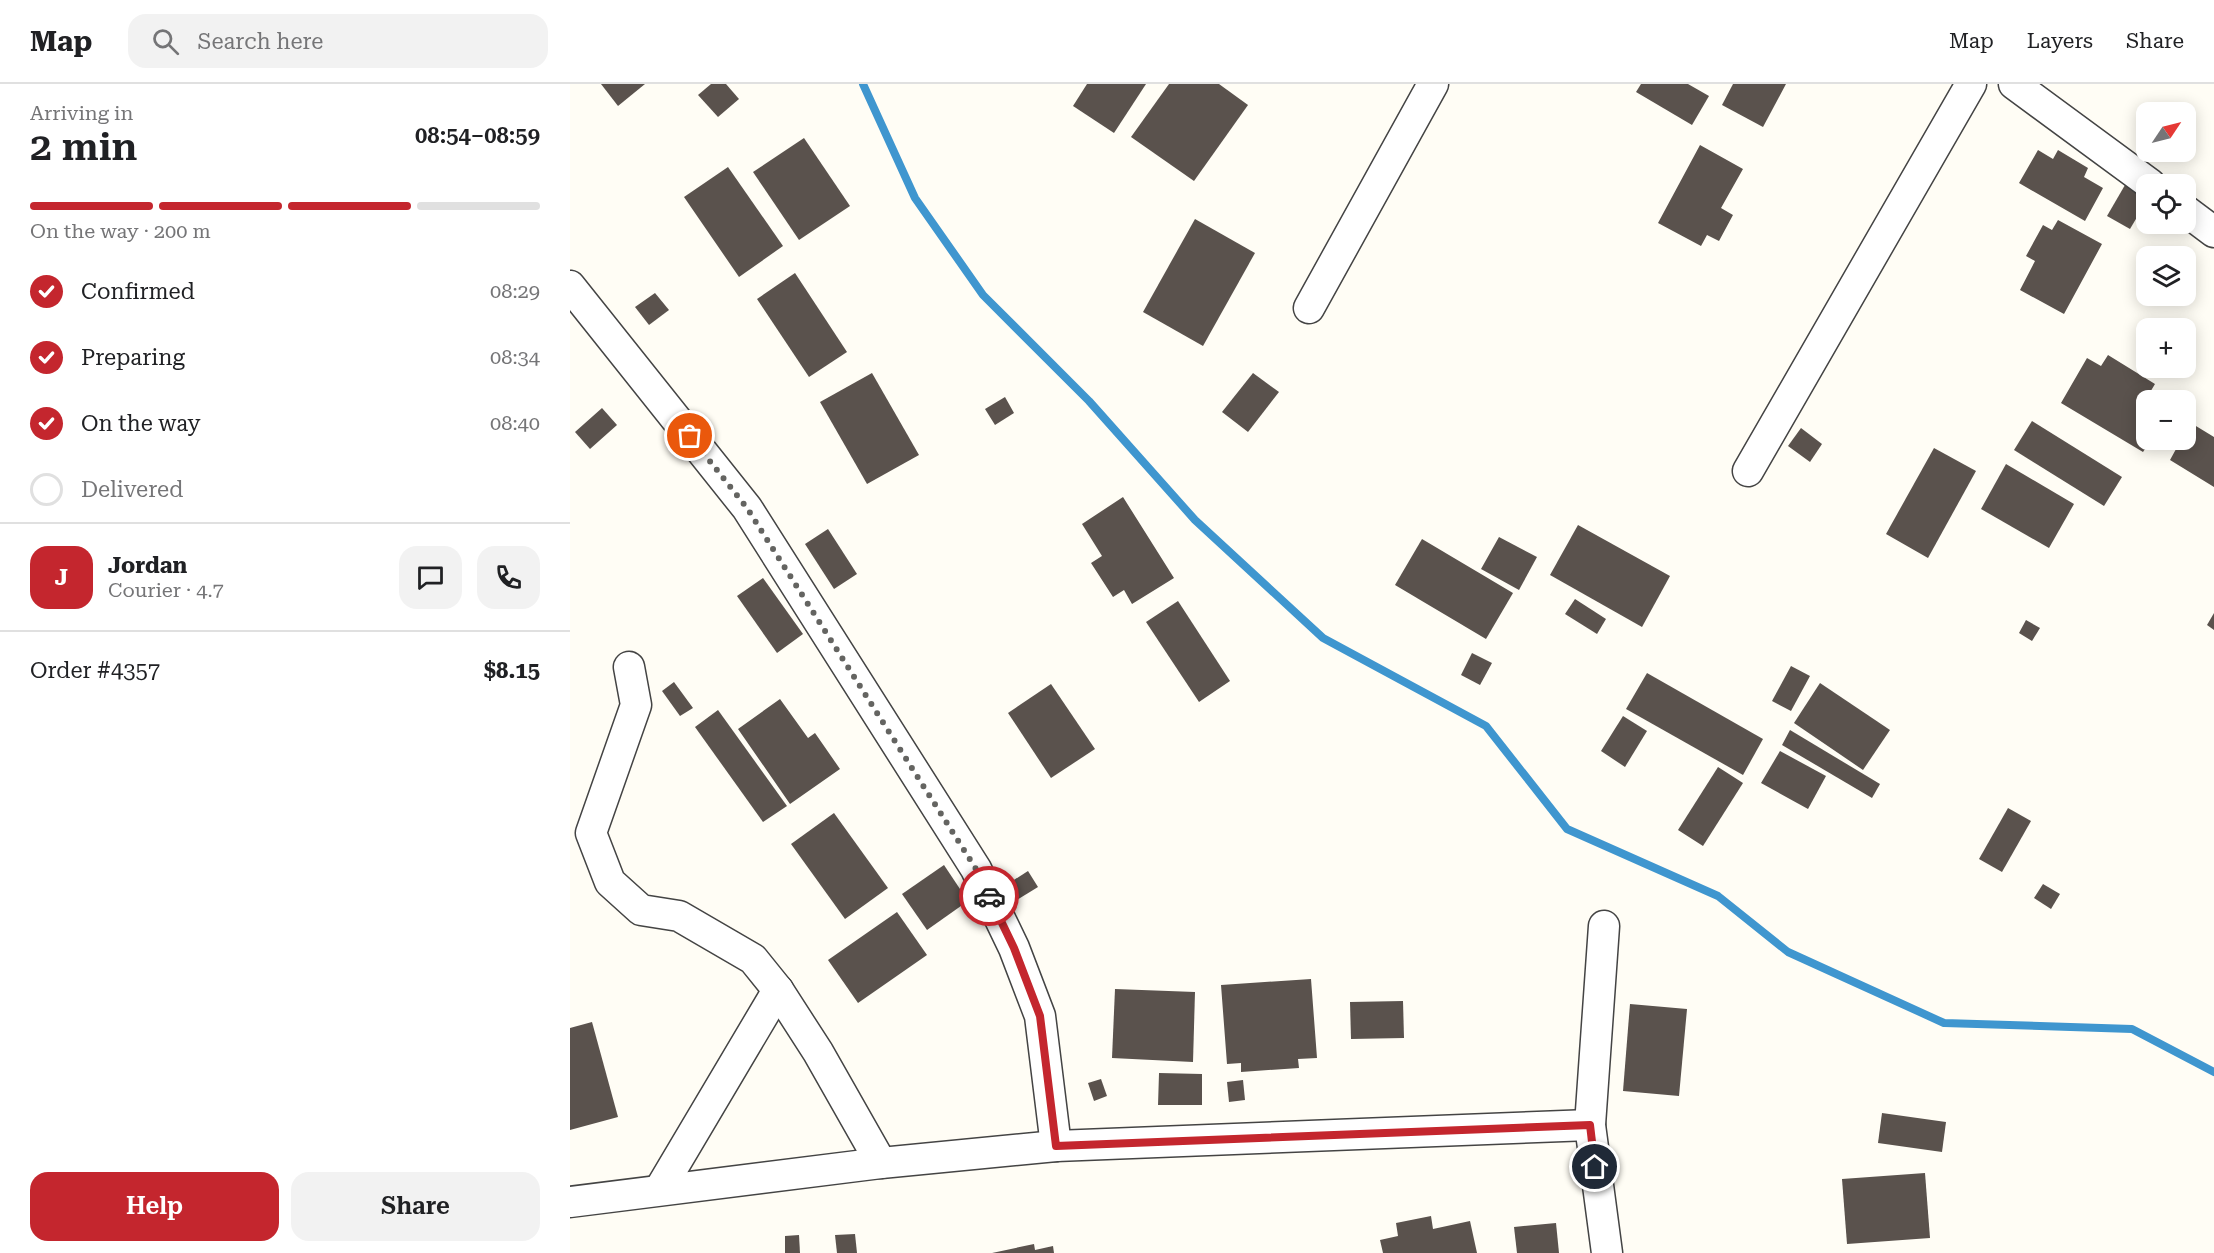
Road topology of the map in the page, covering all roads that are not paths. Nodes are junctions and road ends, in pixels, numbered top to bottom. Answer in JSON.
{"nodes":[{"id":1,"x":1433,"y":84,"type":"edge"},
{"id":2,"x":1971,"y":84,"type":"edge"},
{"id":3,"x":2014,"y":84,"type":"edge"},
{"id":4,"x":2136,"y":174,"type":"edge"},
{"id":5,"x":2196,"y":218,"type":"edge"},
{"id":6,"x":2214,"y":232,"type":"edge"},
{"id":7,"x":570,"y":286,"type":"edge"},
{"id":8,"x":1309,"y":309,"type":"dead end"},
{"id":9,"x":1748,"y":471,"type":"dead end"},
{"id":10,"x":629,"y":667,"type":"dead end"},
{"id":11,"x":1604,"y":926,"type":"dead end"},
{"id":12,"x":778,"y":990,"type":"junction"},
{"id":13,"x":1590,"y":1125,"type":"junction"},
{"id":14,"x":1056,"y":1146,"type":"junction"},
{"id":15,"x":881,"y":1163,"type":"junction"},
{"id":16,"x":660,"y":1189,"type":"junction"},
{"id":17,"x":570,"y":1202,"type":"edge"},
{"id":18,"x":1607,"y":1253,"type":"edge"}],
"edges":[{"from":1,"to":8,"type":"street"},
{"from":2,"to":9,"type":"street"},
{"from":3,"to":4,"type":"street"},
{"from":5,"to":6,"type":"street"},
{"from":7,"to":14,"type":"street"},
{"from":10,"to":12,"type":"street"},
{"from":11,"to":13,"type":"street"},
{"from":12,"to":15,"type":"street"},
{"from":12,"to":16,"type":"street"},
{"from":13,"to":14,"type":"street"},
{"from":13,"to":18,"type":"street"},
{"from":14,"to":15,"type":"street"},
{"from":15,"to":16,"type":"street"},
{"from":16,"to":17,"type":"street"}]}
